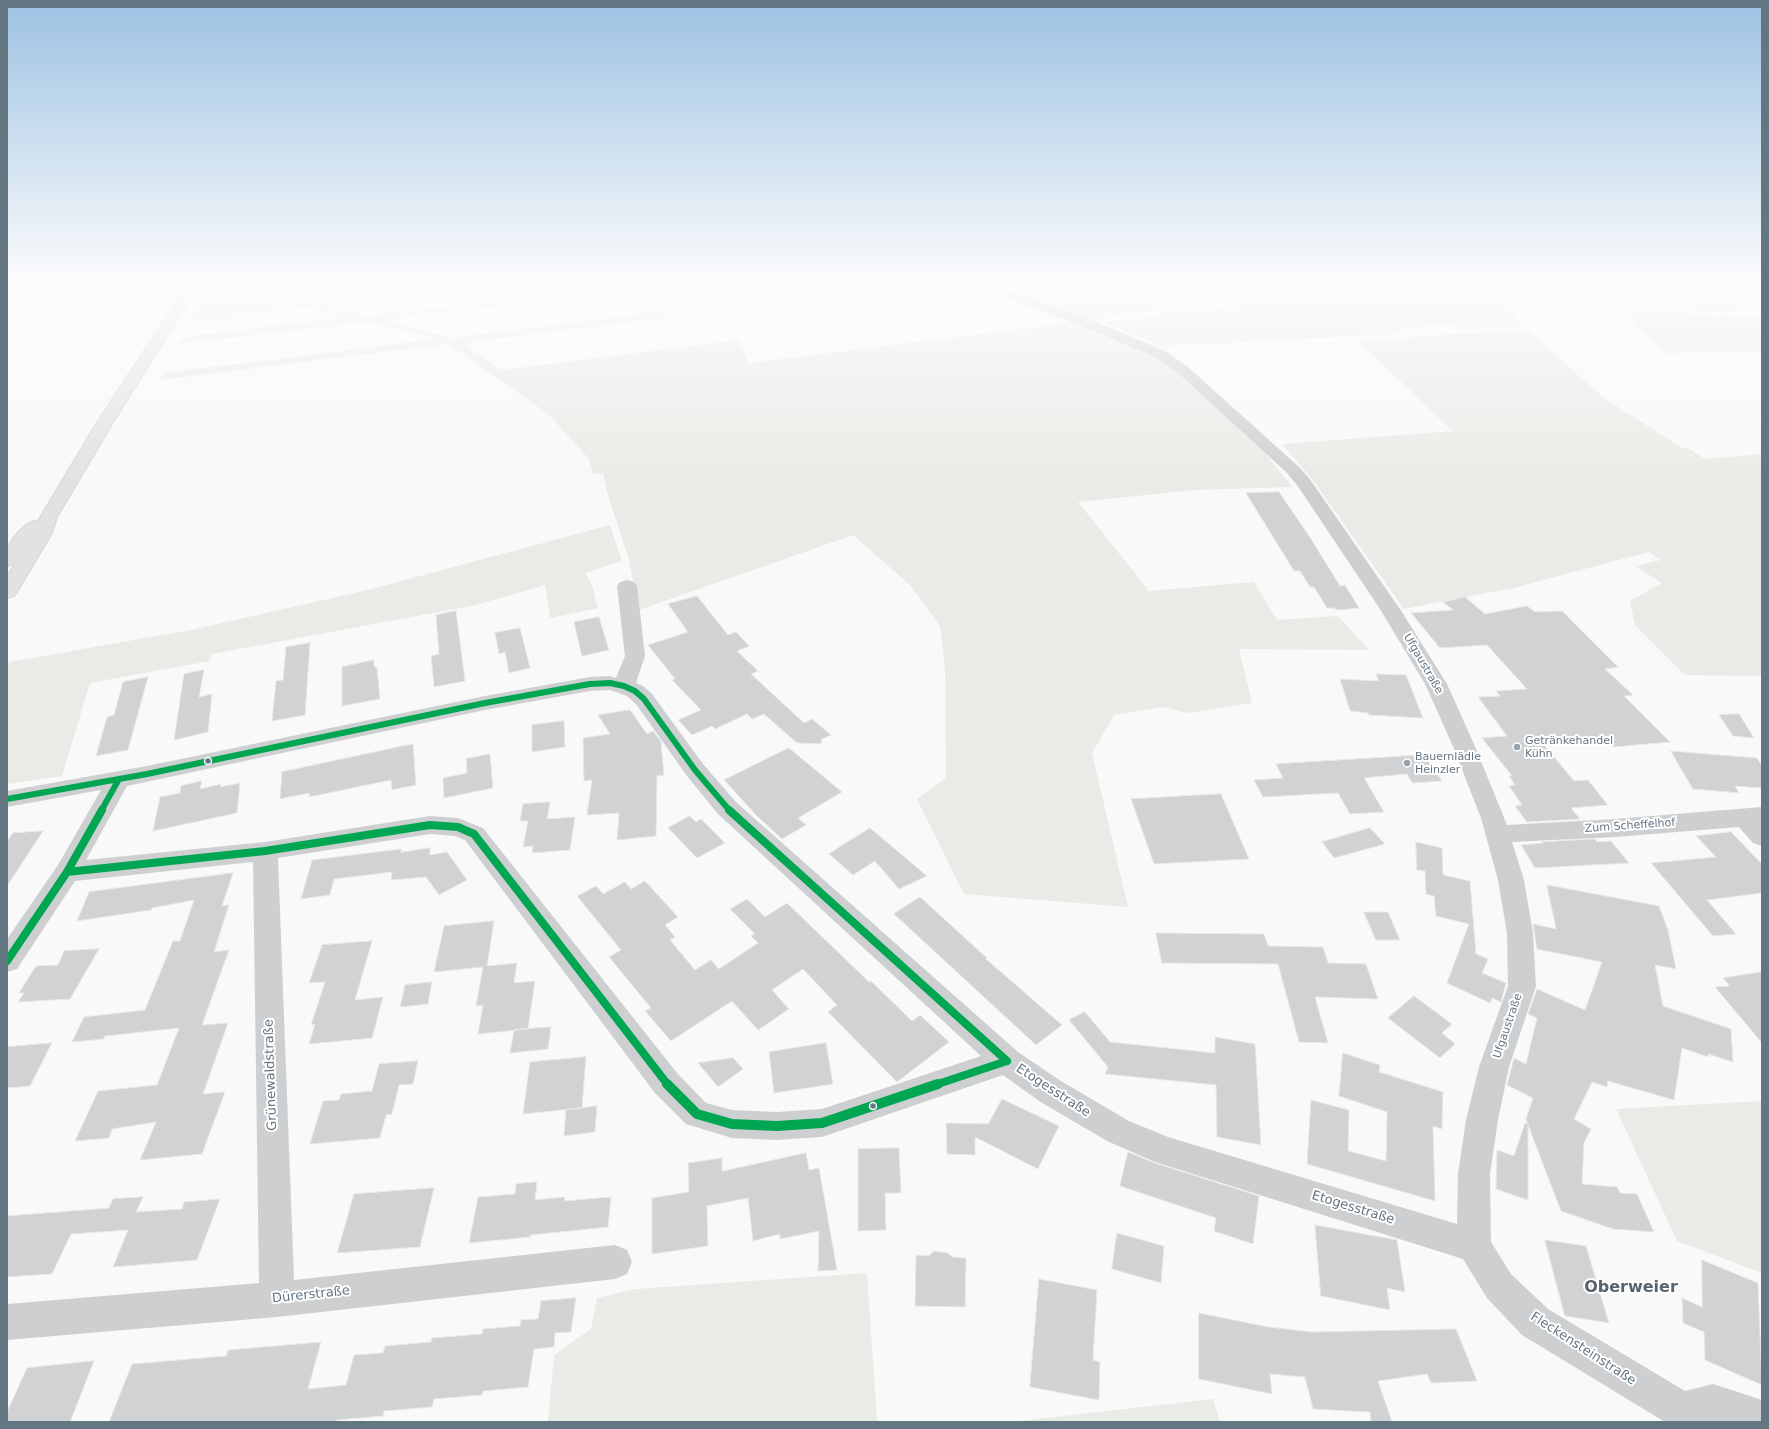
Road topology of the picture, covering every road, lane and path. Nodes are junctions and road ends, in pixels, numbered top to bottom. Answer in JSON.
{"nodes":[{"id":1,"x":152,"y":349,"type":"edge"},
{"id":2,"x":1147,"y":349,"type":"edge"},
{"id":3,"x":48,"y":517,"type":"junction"},
{"id":4,"x":7,"y":560,"type":"edge"},
{"id":5,"x":627,"y":586,"type":"dead end"},
{"id":6,"x":7,"y":592,"type":"edge"},
{"id":7,"x":624,"y":686,"type":"junction"},
{"id":8,"x":119,"y":779,"type":"junction"},
{"id":9,"x":7,"y":799,"type":"edge"},
{"id":10,"x":1753,"y":817,"type":"edge"},
{"id":11,"x":1498,"y":834,"type":"junction"},
{"id":12,"x":1762,"y":837,"type":"edge"},
{"id":13,"x":265,"y":851,"type":"junction"},
{"id":14,"x":67,"y":872,"type":"junction"},
{"id":15,"x":7,"y":962,"type":"edge"},
{"id":16,"x":1007,"y":1061,"type":"junction"},
{"id":17,"x":1474,"y":1246,"type":"junction"},
{"id":18,"x":615,"y":1262,"type":"dead end"},
{"id":19,"x":277,"y":1299,"type":"junction"},
{"id":20,"x":7,"y":1322,"type":"edge"},
{"id":21,"x":1685,"y":1417,"type":"edge"},
{"id":22,"x":1762,"y":1419,"type":"edge"}],
"edges":[{"from":1,"to":3,"type":"main road"},
{"from":2,"to":11,"type":"street","name":"Ufgaustraße"},
{"from":3,"to":4,"type":"main road"},
{"from":3,"to":6,"type":"main road"},
{"from":5,"to":7,"type":"street"},
{"from":7,"to":8,"type":"street","name":"Etogesstraße"},
{"from":7,"to":16,"type":"street","name":"Etogesstraße"},
{"from":8,"to":9,"type":"street","name":"Etogesstraße"},
{"from":8,"to":14,"type":"street"},
{"from":10,"to":11,"type":"street","name":"Zum Scheffelhof"},
{"from":10,"to":12,"type":"street"},
{"from":11,"to":17,"type":"street","name":"Ufgaustraße"},
{"from":13,"to":14,"type":"street"},
{"from":13,"to":16,"type":"street"},
{"from":13,"to":19,"type":"street","name":"Grünewaldstraße"},
{"from":14,"to":15,"type":"street"},
{"from":16,"to":17,"type":"street","name":"Etogesstraße"},
{"from":17,"to":21,"type":"street","name":"Fleckensteinstraße"},
{"from":18,"to":19,"type":"street","name":"Dürerstraße"},
{"from":19,"to":20,"type":"street","name":"Dürerstraße"},
{"from":21,"to":22,"type":"street"}]}
